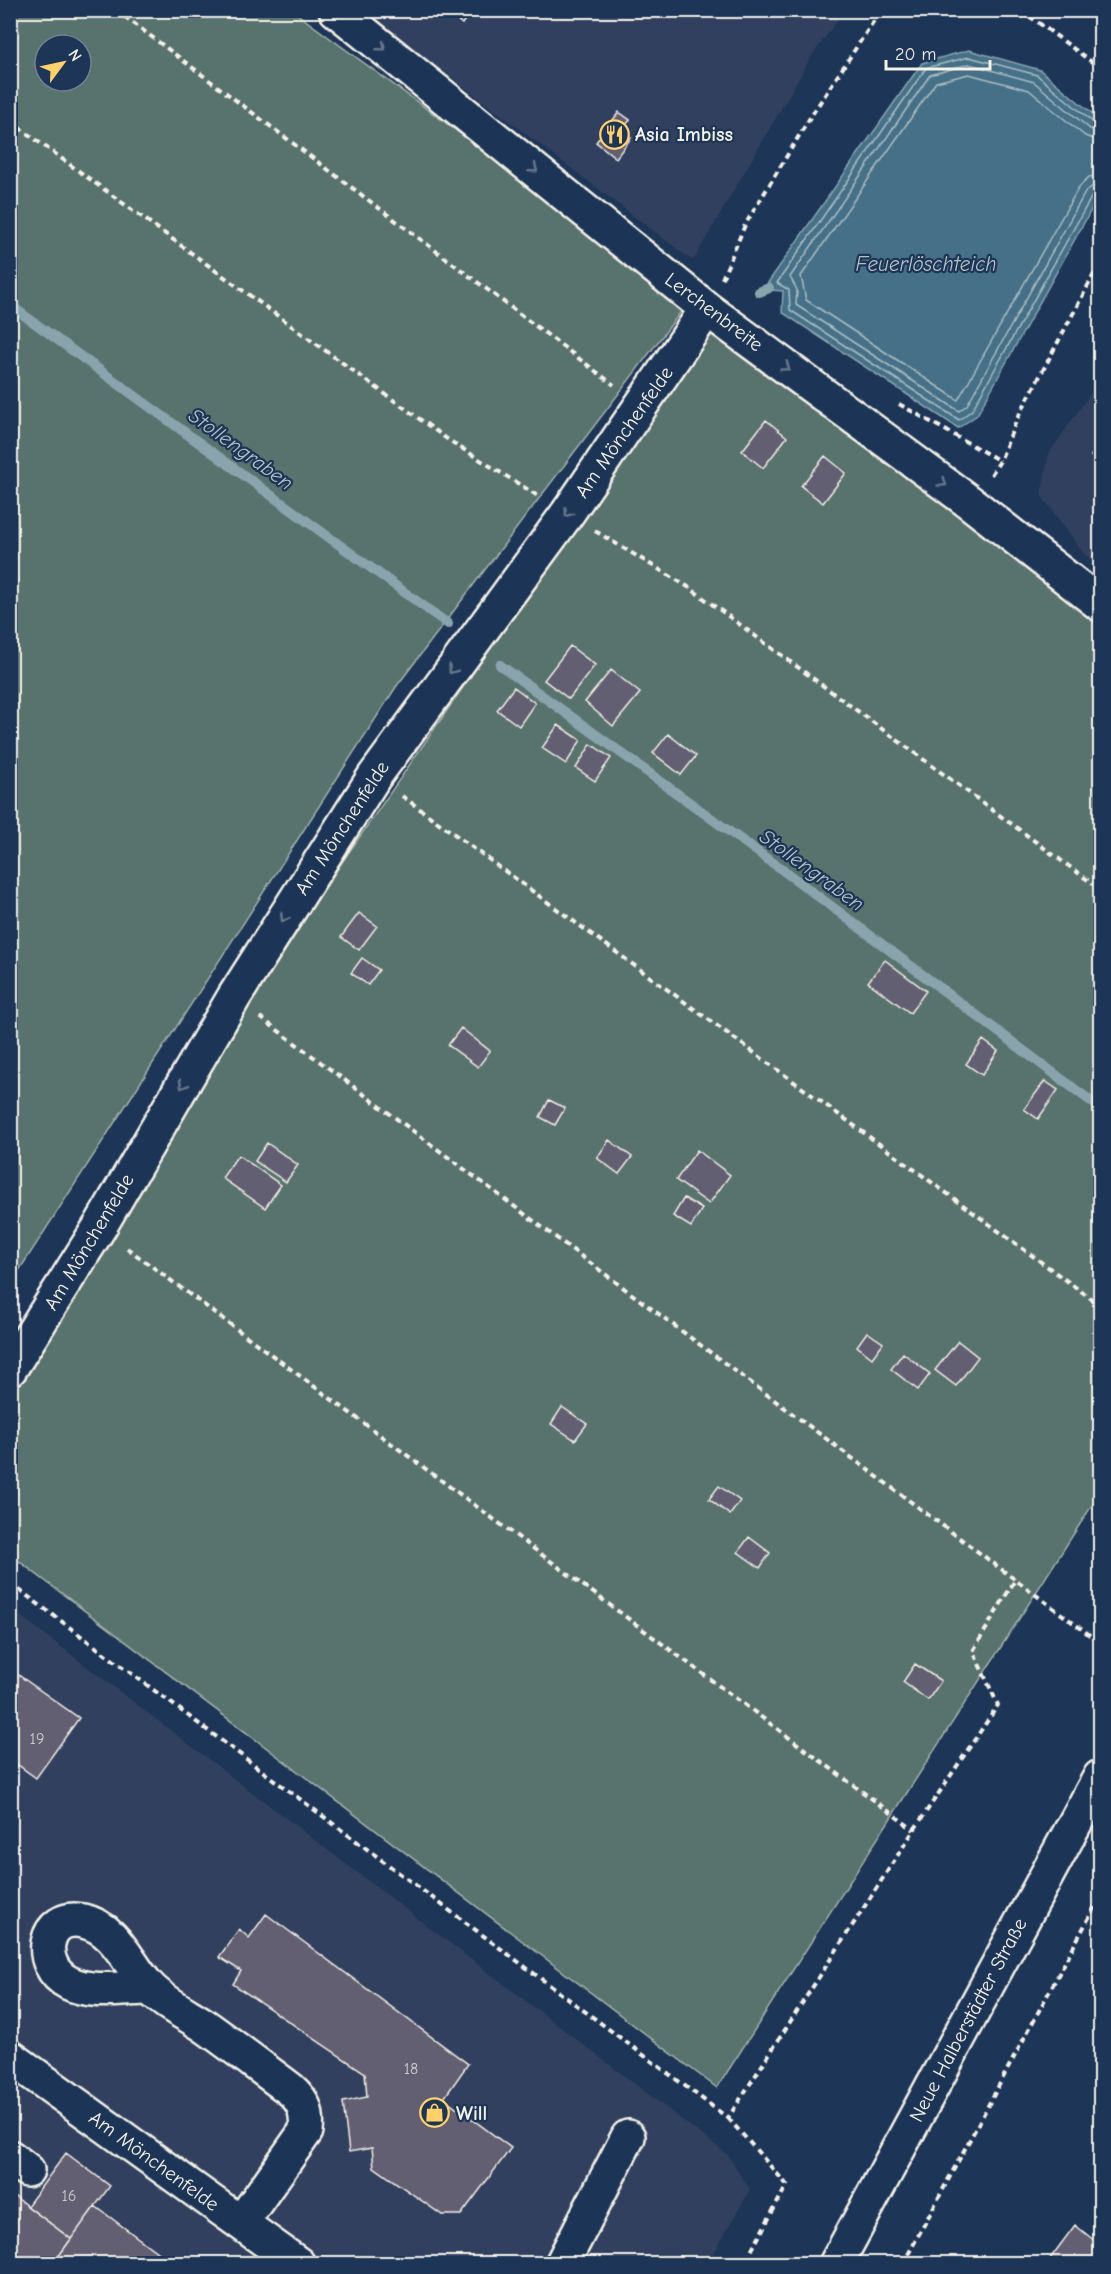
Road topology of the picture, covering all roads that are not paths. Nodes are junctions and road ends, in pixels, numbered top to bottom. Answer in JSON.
{"nodes":[{"id":1,"x":336,"y":10,"type":"edge"},
{"id":2,"x":707,"y":309,"type":"junction"},
{"id":3,"x":1101,"y":604,"type":"edge"},
{"id":4,"x":10,"y":1369,"type":"edge"},
{"id":5,"x":1101,"y":1777,"type":"edge"},
{"id":6,"x":150,"y":1988,"type":"dead end"},
{"id":7,"x":10,"y":2057,"type":"edge"},
{"id":8,"x":628,"y":2137,"type":"dead end"},
{"id":9,"x":241,"y":2223,"type":"junction"},
{"id":10,"x":298,"y":2264,"type":"edge"},
{"id":11,"x":562,"y":2264,"type":"edge"},
{"id":12,"x":836,"y":2264,"type":"edge"}],
"edges":[{"from":1,"to":2,"type":"street","name":"Lerchenbreite","one_way":true},
{"from":2,"to":3,"type":"street","name":"Lerchenbreite","one_way":true},
{"from":2,"to":4,"type":"street","name":"Am Mönchenfelde","one_way":true},
{"from":5,"to":12,"type":"street","name":"Neue Halberstädter Straße"},
{"from":6,"to":9,"type":"street"},
{"from":7,"to":9,"type":"street","name":"Am Mönchenfelde"},
{"from":8,"to":11,"type":"street"},
{"from":9,"to":10,"type":"street","name":"Am Mönchenfelde"}]}
